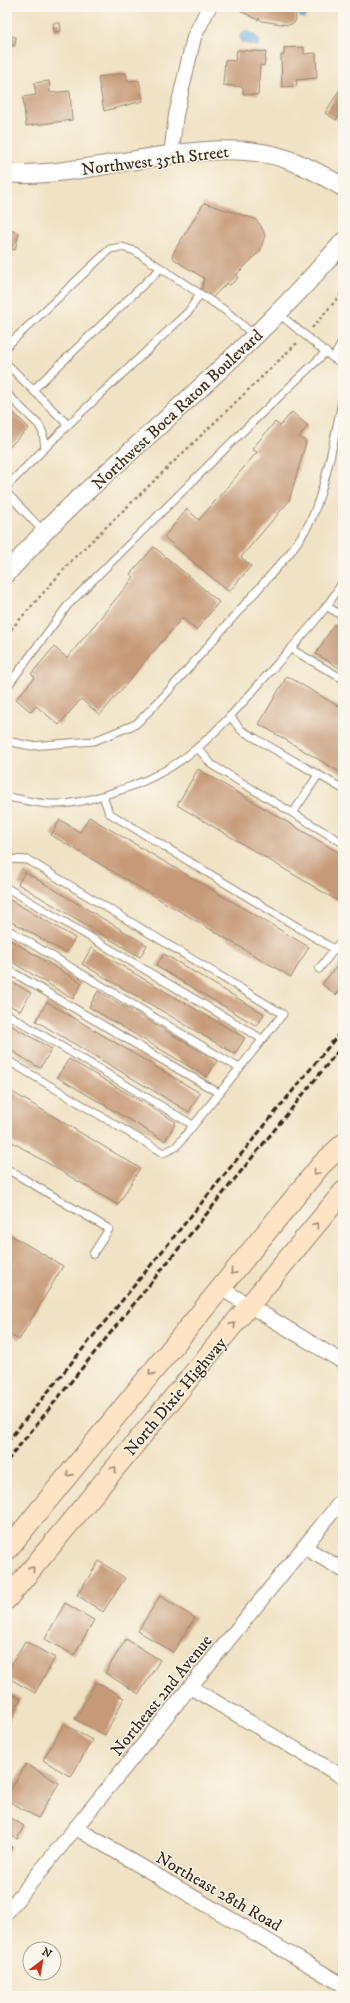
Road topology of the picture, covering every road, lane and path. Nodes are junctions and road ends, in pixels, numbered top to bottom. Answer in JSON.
{"nodes":[{"id":1,"x":209,"y":7,"type":"edge"},
{"id":2,"x":171,"y":155,"type":"junction"},
{"id":3,"x":7,"y":173,"type":"edge"},
{"id":4,"x":343,"y":187,"type":"edge"},
{"id":5,"x":343,"y":242,"type":"edge"},
{"id":6,"x":161,"y":268,"type":"junction"},
{"id":7,"x":343,"y":292,"type":"edge"},
{"id":8,"x":200,"y":294,"type":"junction"},
{"id":9,"x":278,"y":314,"type":"junction"},
{"id":10,"x":255,"y":336,"type":"junction"},
{"id":11,"x":305,"y":336,"type":"junction"},
{"id":12,"x":343,"y":341,"type":"edge"},
{"id":13,"x":7,"y":346,"type":"edge"},
{"id":14,"x":326,"y":352,"type":"junction"},
{"id":15,"x":333,"y":358,"type":"junction"},
{"id":16,"x":7,"y":364,"type":"edge"},
{"id":17,"x":343,"y":364,"type":"edge"},
{"id":18,"x":33,"y":390,"type":"junction"},
{"id":19,"x":7,"y":394,"type":"edge"},
{"id":20,"x":343,"y":398,"type":"edge"},
{"id":21,"x":68,"y":425,"type":"junction"},
{"id":22,"x":45,"y":448,"type":"junction"},
{"id":23,"x":7,"y":486,"type":"edge"},
{"id":24,"x":7,"y":493,"type":"edge"},
{"id":25,"x":45,"y":532,"type":"junction"},
{"id":26,"x":7,"y":573,"type":"edge"},
{"id":27,"x":343,"y":581,"type":"edge"},
{"id":28,"x":326,"y":606,"type":"junction"},
{"id":29,"x":343,"y":616,"type":"edge"},
{"id":30,"x":7,"y":634,"type":"edge"},
{"id":31,"x":291,"y":649,"type":"junction"},
{"id":32,"x":343,"y":679,"type":"edge"},
{"id":33,"x":7,"y":687,"type":"edge"},
{"id":34,"x":230,"y":716,"type":"junction"},
{"id":35,"x":7,"y":741,"type":"edge"},
{"id":36,"x":198,"y":748,"type":"junction"},
{"id":37,"x":318,"y":775,"type":"junction"},
{"id":38,"x":343,"y":789,"type":"edge"},
{"id":39,"x":103,"y":796,"type":"junction"},
{"id":40,"x":7,"y":797,"type":"edge"},
{"id":41,"x":293,"y":813,"type":"junction"},
{"id":42,"x":343,"y":843,"type":"edge"},
{"id":43,"x":7,"y":859,"type":"edge"},
{"id":44,"x":7,"y":888,"type":"edge"},
{"id":45,"x":7,"y":929,"type":"edge"},
{"id":46,"x":343,"y":938,"type":"edge"},
{"id":47,"x":334,"y":949,"type":"junction"},
{"id":48,"x":7,"y":969,"type":"edge"},
{"id":49,"x":319,"y":969,"type":"dead end"},
{"id":50,"x":7,"y":1014,"type":"edge"},
{"id":51,"x":262,"y":1039,"type":"junction"},
{"id":52,"x":7,"y":1060,"type":"edge"},
{"id":53,"x":239,"y":1068,"type":"junction"},
{"id":54,"x":219,"y":1093,"type":"junction"},
{"id":55,"x":193,"y":1125,"type":"junction"},
{"id":56,"x":343,"y":1144,"type":"edge"},
{"id":57,"x":7,"y":1169,"type":"edge"},
{"id":58,"x":343,"y":1192,"type":"edge"},
{"id":59,"x":93,"y":1254,"type":"dead end"},
{"id":60,"x":220,"y":1288,"type":"junction"},
{"id":61,"x":249,"y":1306,"type":"junction"},
{"id":62,"x":343,"y":1362,"type":"edge"},
{"id":63,"x":343,"y":1500,"type":"edge"},
{"id":64,"x":304,"y":1547,"type":"junction"},
{"id":65,"x":7,"y":1550,"type":"edge"},
{"id":66,"x":343,"y":1570,"type":"edge"},
{"id":67,"x":7,"y":1599,"type":"edge"},
{"id":68,"x":190,"y":1687,"type":"junction"},
{"id":69,"x":343,"y":1777,"type":"edge"},
{"id":70,"x":76,"y":1828,"type":"junction"},
{"id":71,"x":7,"y":1912,"type":"edge"},
{"id":72,"x":343,"y":1985,"type":"edge"}],
"edges":[{"from":1,"to":2,"type":"street"},
{"from":2,"to":3,"type":"street","name":"Northwest 35th Street"},
{"from":2,"to":4,"type":"street","name":"Northwest 35th Street"},
{"from":5,"to":9,"type":"street","name":"Northwest Boca Raton Boulevard"},
{"from":6,"to":8,"type":"lane"},
{"from":6,"to":13,"type":"lane"},
{"from":6,"to":18,"type":"lane"},
{"from":7,"to":11,"type":"path"},
{"from":8,"to":10,"type":"lane"},
{"from":8,"to":21,"type":"lane"},
{"from":9,"to":10,"type":"street","name":"Northwest Boca Raton Boulevard"},
{"from":9,"to":11,"type":"lane"},
{"from":10,"to":25,"type":"street","name":"Northwest Boca Raton Boulevard"},
{"from":11,"to":14,"type":"lane"},
{"from":11,"to":30,"type":"path"},
{"from":12,"to":15,"type":"lane"},
{"from":14,"to":15,"type":"lane"},
{"from":14,"to":33,"type":"lane"},
{"from":15,"to":17,"type":"lane"},
{"from":16,"to":18,"type":"lane"},
{"from":18,"to":21,"type":"lane"},
{"from":19,"to":22,"type":"lane"},
{"from":20,"to":35,"type":"lane"},
{"from":21,"to":22,"type":"lane"},
{"from":22,"to":23,"type":"lane"},
{"from":24,"to":25,"type":"lane"},
{"from":25,"to":26,"type":"street","name":"Northwest Boca Raton Boulevard"},
{"from":27,"to":28,"type":"lane"},
{"from":28,"to":29,"type":"lane"},
{"from":28,"to":31,"type":"lane"},
{"from":31,"to":32,"type":"lane"},
{"from":31,"to":34,"type":"lane"},
{"from":34,"to":36,"type":"lane"},
{"from":34,"to":37,"type":"lane"},
{"from":36,"to":39,"type":"lane"},
{"from":36,"to":41,"type":"lane"},
{"from":37,"to":38,"type":"lane"},
{"from":37,"to":41,"type":"lane"},
{"from":39,"to":40,"type":"lane"},
{"from":39,"to":47,"type":"lane"},
{"from":41,"to":42,"type":"lane"},
{"from":43,"to":51,"type":"lane"},
{"from":44,"to":51,"type":"lane"},
{"from":45,"to":53,"type":"lane"},
{"from":46,"to":47,"type":"lane"},
{"from":47,"to":49,"type":"lane"},
{"from":48,"to":54,"type":"lane"},
{"from":50,"to":55,"type":"lane"},
{"from":51,"to":53,"type":"lane"},
{"from":52,"to":55,"type":"lane"},
{"from":53,"to":54,"type":"lane"},
{"from":54,"to":55,"type":"lane"},
{"from":56,"to":60,"type":"main road","name":"North Dixie Highway","one_way":true},
{"from":57,"to":59,"type":"lane"},
{"from":61,"to":58,"type":"main road","name":"North Dixie Highway","one_way":true},
{"from":60,"to":61,"type":"street"},
{"from":60,"to":65,"type":"main road","name":"North Dixie Highway","one_way":true},
{"from":61,"to":62,"type":"street"},
{"from":67,"to":61,"type":"main road","name":"North Dixie Highway","one_way":true},
{"from":63,"to":64,"type":"street","name":"Northeast 2nd Avenue"},
{"from":64,"to":66,"type":"street"},
{"from":64,"to":68,"type":"street","name":"Northeast 2nd Avenue"},
{"from":68,"to":69,"type":"street"},
{"from":68,"to":70,"type":"street","name":"Northeast 2nd Avenue"},
{"from":70,"to":71,"type":"street","name":"Northeast 2nd Avenue"},
{"from":70,"to":72,"type":"street","name":"Northeast 28th Road"}]}
